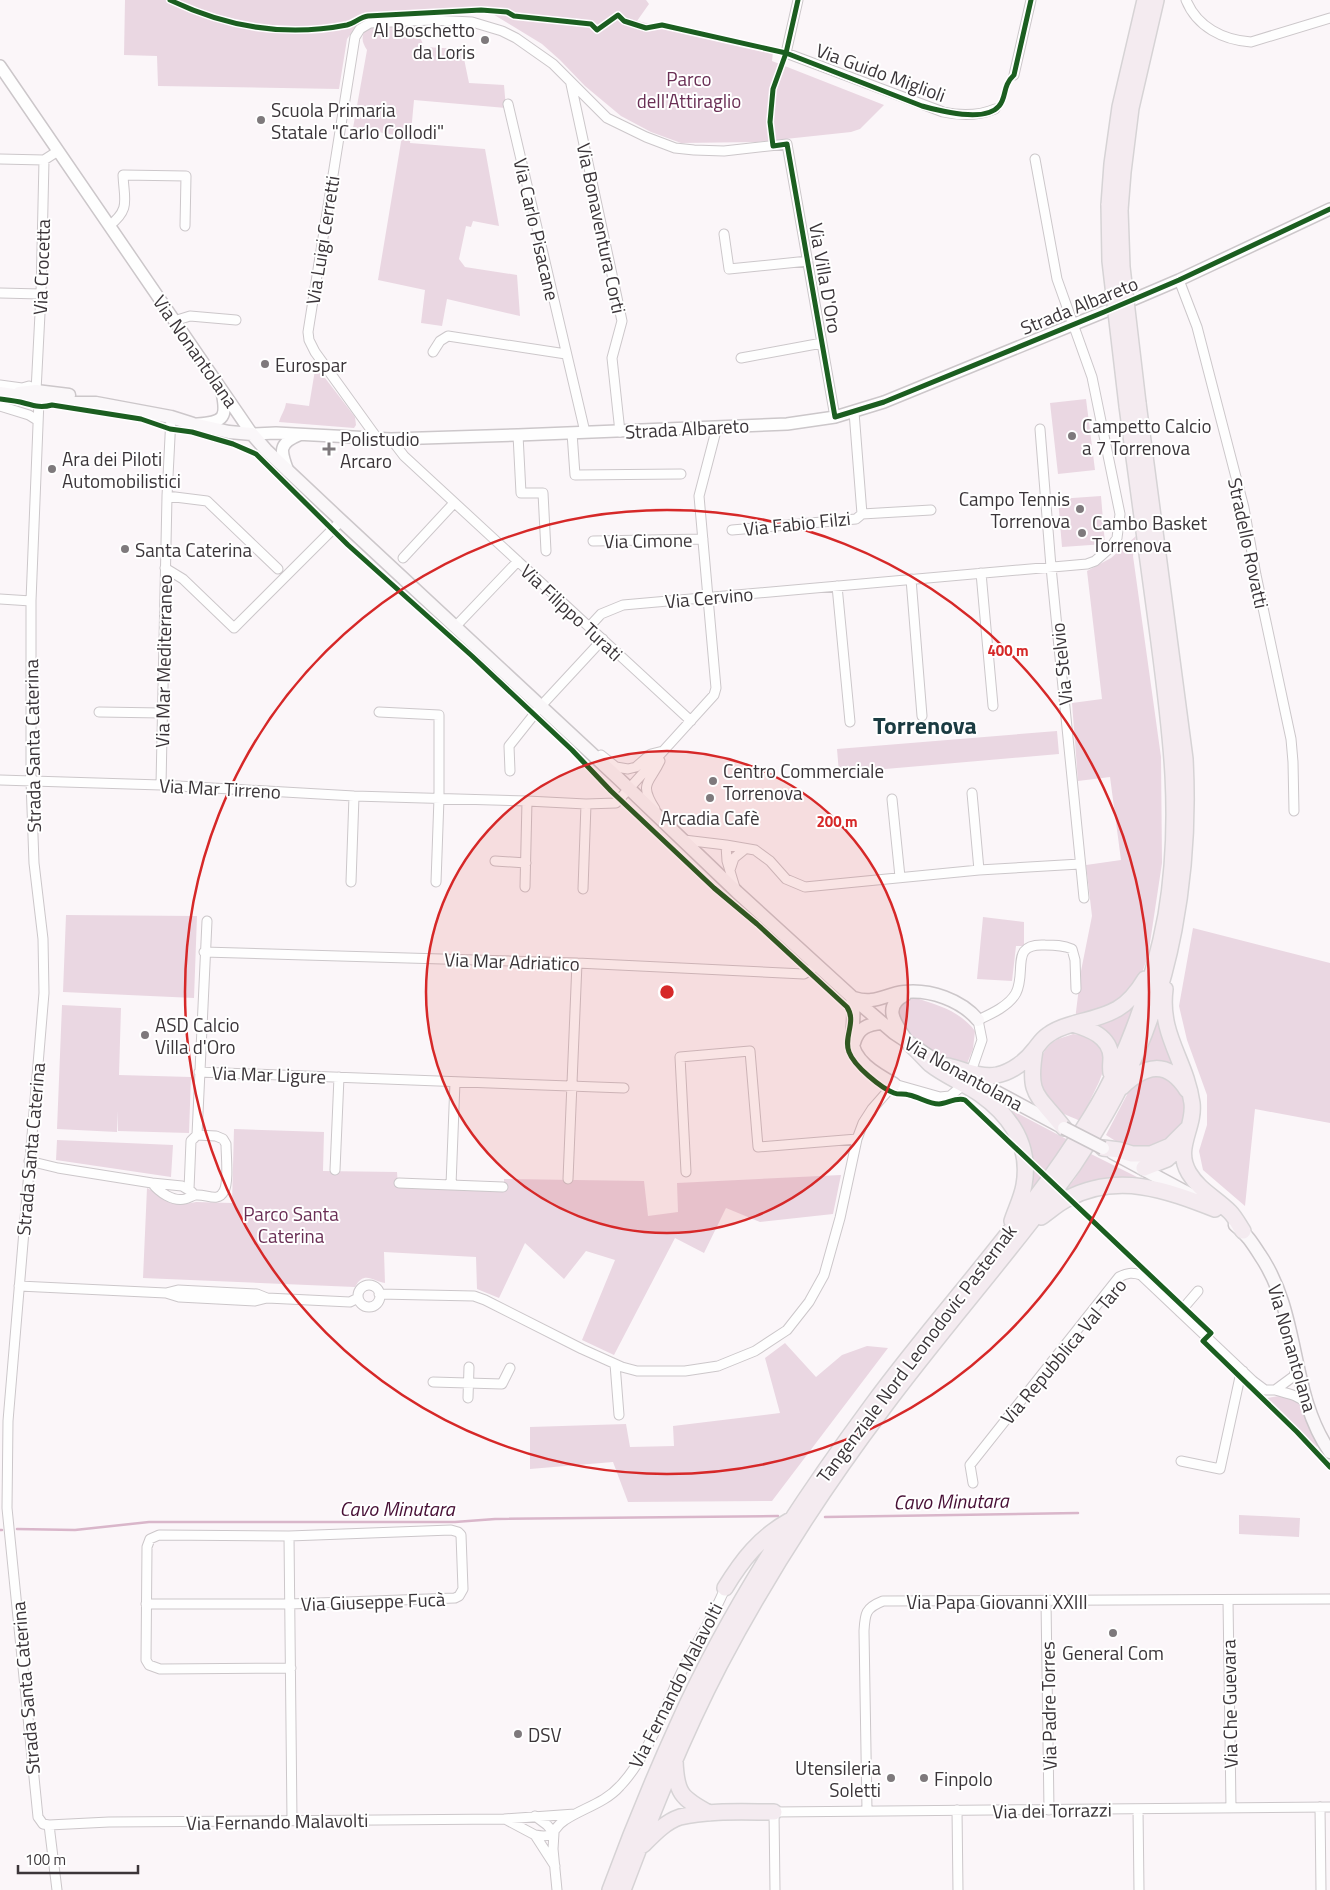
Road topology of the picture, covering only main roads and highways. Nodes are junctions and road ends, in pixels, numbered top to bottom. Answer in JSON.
{"nodes":[{"id":1,"x":1153,"y":1,"type":"edge"},
{"id":2,"x":5,"y":394,"type":"edge"},
{"id":3,"x":1133,"y":405,"type":"junction"},
{"id":4,"x":1170,"y":950,"type":"junction"},
{"id":5,"x":1154,"y":962,"type":"junction"},
{"id":6,"x":911,"y":992,"type":"junction"},
{"id":7,"x":852,"y":997,"type":"junction"},
{"id":8,"x":978,"y":1020,"type":"road end"},
{"id":9,"x":882,"y":1023,"type":"junction"},
{"id":10,"x":1073,"y":1024,"type":"junction"},
{"id":11,"x":909,"y":1043,"type":"junction"},
{"id":12,"x":854,"y":1050,"type":"junction"},
{"id":13,"x":1035,"y":1050,"type":"junction"},
{"id":14,"x":948,"y":1066,"type":"junction"},
{"id":15,"x":894,"y":1084,"type":"road end"},
{"id":16,"x":1116,"y":1084,"type":"junction"},
{"id":17,"x":1190,"y":1094,"type":"junction"},
{"id":18,"x":1064,"y":1128,"type":"junction"},
{"id":19,"x":1186,"y":1135,"type":"junction"},
{"id":20,"x":1103,"y":1148,"type":"junction"},
{"id":21,"x":1144,"y":1168,"type":"junction"},
{"id":22,"x":1216,"y":1209,"type":"junction"},
{"id":23,"x":1026,"y":1228,"type":"junction"},
{"id":24,"x":1010,"y":1230,"type":"junction"},
{"id":25,"x":1243,"y":1231,"type":"junction"},
{"id":26,"x":1330,"y":1452,"type":"edge"},
{"id":27,"x":792,"y":1519,"type":"junction"},
{"id":28,"x":725,"y":1588,"type":"road end"},
{"id":29,"x":675,"y":1758,"type":"junction"},
{"id":30,"x":774,"y":1812,"type":"road end"},
{"id":31,"x":709,"y":1813,"type":"junction"},
{"id":32,"x":637,"y":1852,"type":"junction"},
{"id":33,"x":610,"y":1890,"type":"edge"},
{"id":34,"x":623,"y":1890,"type":"edge"}],
"edges":[{"from":1,"to":3,"type":"highway","bridge":true},
{"from":2,"to":7,"type":"main road","name":"Via Nonantolana"},
{"from":3,"to":4,"type":"highway"},
{"from":3,"to":5,"type":"highway"},
{"from":4,"to":16,"type":"highway"},
{"from":4,"to":17,"type":"highway"},
{"from":5,"to":10,"type":"highway"},
{"from":5,"to":16,"type":"highway"},
{"from":6,"to":7,"type":"main road"},
{"from":6,"to":8,"type":"main road"},
{"from":6,"to":11,"type":"main road"},
{"from":7,"to":9,"type":"main road","name":"Via Nonantolana"},
{"from":7,"to":12,"type":"main road"},
{"from":9,"to":11,"type":"main road","name":"Via Nonantolana"},
{"from":9,"to":12,"type":"main road"},
{"from":10,"to":13,"type":"highway"},
{"from":10,"to":16,"type":"highway"},
{"from":11,"to":14,"type":"main road","name":"Via Nonantolana"},
{"from":11,"to":24,"type":"highway"},
{"from":12,"to":15,"type":"main road"},
{"from":13,"to":14,"type":"highway"},
{"from":13,"to":18,"type":"highway"},
{"from":14,"to":18,"type":"main road","name":"Via Nonantolana"},
{"from":16,"to":17,"type":"highway"},
{"from":16,"to":23,"type":"highway","name":"Tangenziale Nord Leonodovic Pasternak"},
{"from":16,"to":24,"type":"highway","name":"Tangenziale Nord Leonodovic Pasternak"},
{"from":17,"to":19,"type":"highway"},
{"from":18,"to":20,"type":"main road","name":"Via Nonantolana","bridge":true},
{"from":19,"to":20,"type":"highway"},
{"from":19,"to":21,"type":"highway"},
{"from":19,"to":25,"type":"highway"},
{"from":20,"to":21,"type":"main road","name":"Via Nonantolana"},
{"from":21,"to":22,"type":"main road","name":"Via Nonantolana"},
{"from":22,"to":23,"type":"highway"},
{"from":22,"to":25,"type":"main road","name":"Via Nonantolana"},
{"from":23,"to":29,"type":"highway","name":"Tangenziale Nord Leonodovic Pasternak"},
{"from":24,"to":27,"type":"highway","name":"Tangenziale Nord Leonodovic Pasternak"},
{"from":25,"to":26,"type":"main road","name":"Via Nonantolana"},
{"from":27,"to":28,"type":"highway"},
{"from":27,"to":33,"type":"highway","name":"Tangenziale Nord Leonodovic Pasternak"},
{"from":29,"to":31,"type":"highway"},
{"from":29,"to":32,"type":"highway","name":"Tangenziale Nord Leonodovic Pasternak"},
{"from":30,"to":31,"type":"highway"},
{"from":31,"to":32,"type":"highway"},
{"from":32,"to":34,"type":"highway","name":"Tangenziale Nord Leonodovic Pasternak"}]}
